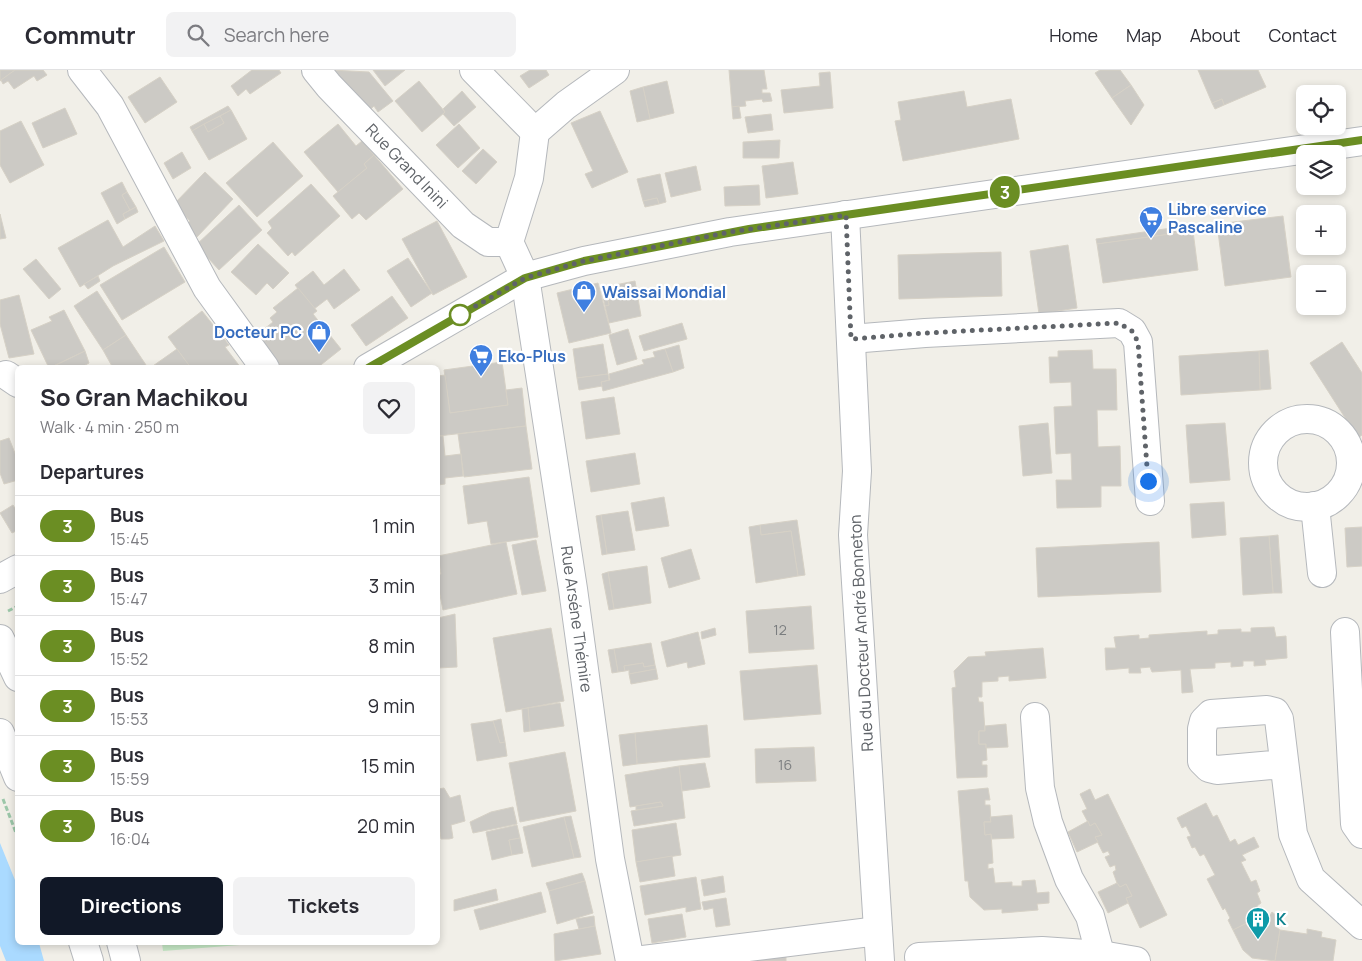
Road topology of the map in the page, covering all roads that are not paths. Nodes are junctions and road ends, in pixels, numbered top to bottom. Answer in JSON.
{"nodes":[{"id":1,"x":82,"y":70,"type":"edge"},
{"id":2,"x":316,"y":70,"type":"edge"},
{"id":3,"x":474,"y":70,"type":"edge"},
{"id":4,"x":614,"y":70,"type":"edge"},
{"id":5,"x":535,"y":132,"type":"junction"},
{"id":6,"x":1362,"y":140,"type":"edge"},
{"id":7,"x":846,"y":215,"type":"junction"},
{"id":8,"x":509,"y":242,"type":"junction"},
{"id":9,"x":525,"y":278,"type":"junction"},
{"id":10,"x":851,"y":339,"type":"junction"},
{"id":11,"x":263,"y":365,"type":"edge"},
{"id":12,"x":373,"y":365,"type":"edge"},
{"id":13,"x":1357,"y":461,"type":"edge"},
{"id":14,"x":1150,"y":501,"type":"dead end"},
{"id":15,"x":1315,"y":506,"type":"junction"},
{"id":16,"x":15,"y":571,"type":"edge"},
{"id":17,"x":1322,"y":573,"type":"dead end"},
{"id":18,"x":0,"y":579,"type":"edge"},
{"id":19,"x":1345,"y":632,"type":"dead end"},
{"id":20,"x":0,"y":639,"type":"edge"},
{"id":21,"x":15,"y":671,"type":"edge"},
{"id":22,"x":1035,"y":716,"type":"dead end"},
{"id":23,"x":0,"y":732,"type":"edge"},
{"id":24,"x":1283,"y":764,"type":"dead end"},
{"id":25,"x":15,"y":770,"type":"edge"},
{"id":26,"x":1362,"y":834,"type":"edge"},
{"id":27,"x":1362,"y":925,"type":"edge"},
{"id":28,"x":878,"y":932,"type":"junction"},
{"id":29,"x":84,"y":945,"type":"edge"},
{"id":30,"x":122,"y":945,"type":"edge"},
{"id":31,"x":919,"y":956,"type":"dead end"},
{"id":32,"x":1042,"y":956,"type":"edge"},
{"id":33,"x":1102,"y":958,"type":"edge"},
{"id":34,"x":89,"y":961,"type":"edge"},
{"id":35,"x":126,"y":961,"type":"edge"},
{"id":36,"x":630,"y":961,"type":"edge"},
{"id":37,"x":635,"y":961,"type":"edge"},
{"id":38,"x":880,"y":961,"type":"edge"},
{"id":39,"x":1136,"y":961,"type":"edge"}],
"edges":[{"from":1,"to":11,"type":"street"},
{"from":2,"to":8,"type":"street","name":"Rue Grand Inini"},
{"from":3,"to":5,"type":"street"},
{"from":4,"to":5,"type":"street"},
{"from":5,"to":8,"type":"street"},
{"from":6,"to":7,"type":"street"},
{"from":7,"to":9,"type":"street"},
{"from":7,"to":10,"type":"street","name":"Rue du Docteur André Bonneton"},
{"from":8,"to":9,"type":"street","name":"Rue Arséne Thémire"},
{"from":9,"to":12,"type":"street"},
{"from":9,"to":36,"type":"street","name":"Rue Arséne Thémire"},
{"from":10,"to":14,"type":"street"},
{"from":10,"to":28,"type":"street","name":"Rue du Docteur André Bonneton"},
{"from":13,"to":15,"type":"street"},
{"from":13,"to":15,"type":"street"},
{"from":15,"to":17,"type":"street"},
{"from":16,"to":18,"type":"street"},
{"from":19,"to":26,"type":"street"},
{"from":20,"to":21,"type":"street"},
{"from":22,"to":33,"type":"street"},
{"from":23,"to":25,"type":"street"},
{"from":24,"to":27,"type":"street"},
{"from":28,"to":37,"type":"street"},
{"from":28,"to":38,"type":"street","name":"Rue du Docteur André Bonneton"},
{"from":29,"to":34,"type":"street"},
{"from":30,"to":35,"type":"street"},
{"from":31,"to":32,"type":"street"},
{"from":32,"to":33,"type":"street"},
{"from":33,"to":39,"type":"street"}]}
